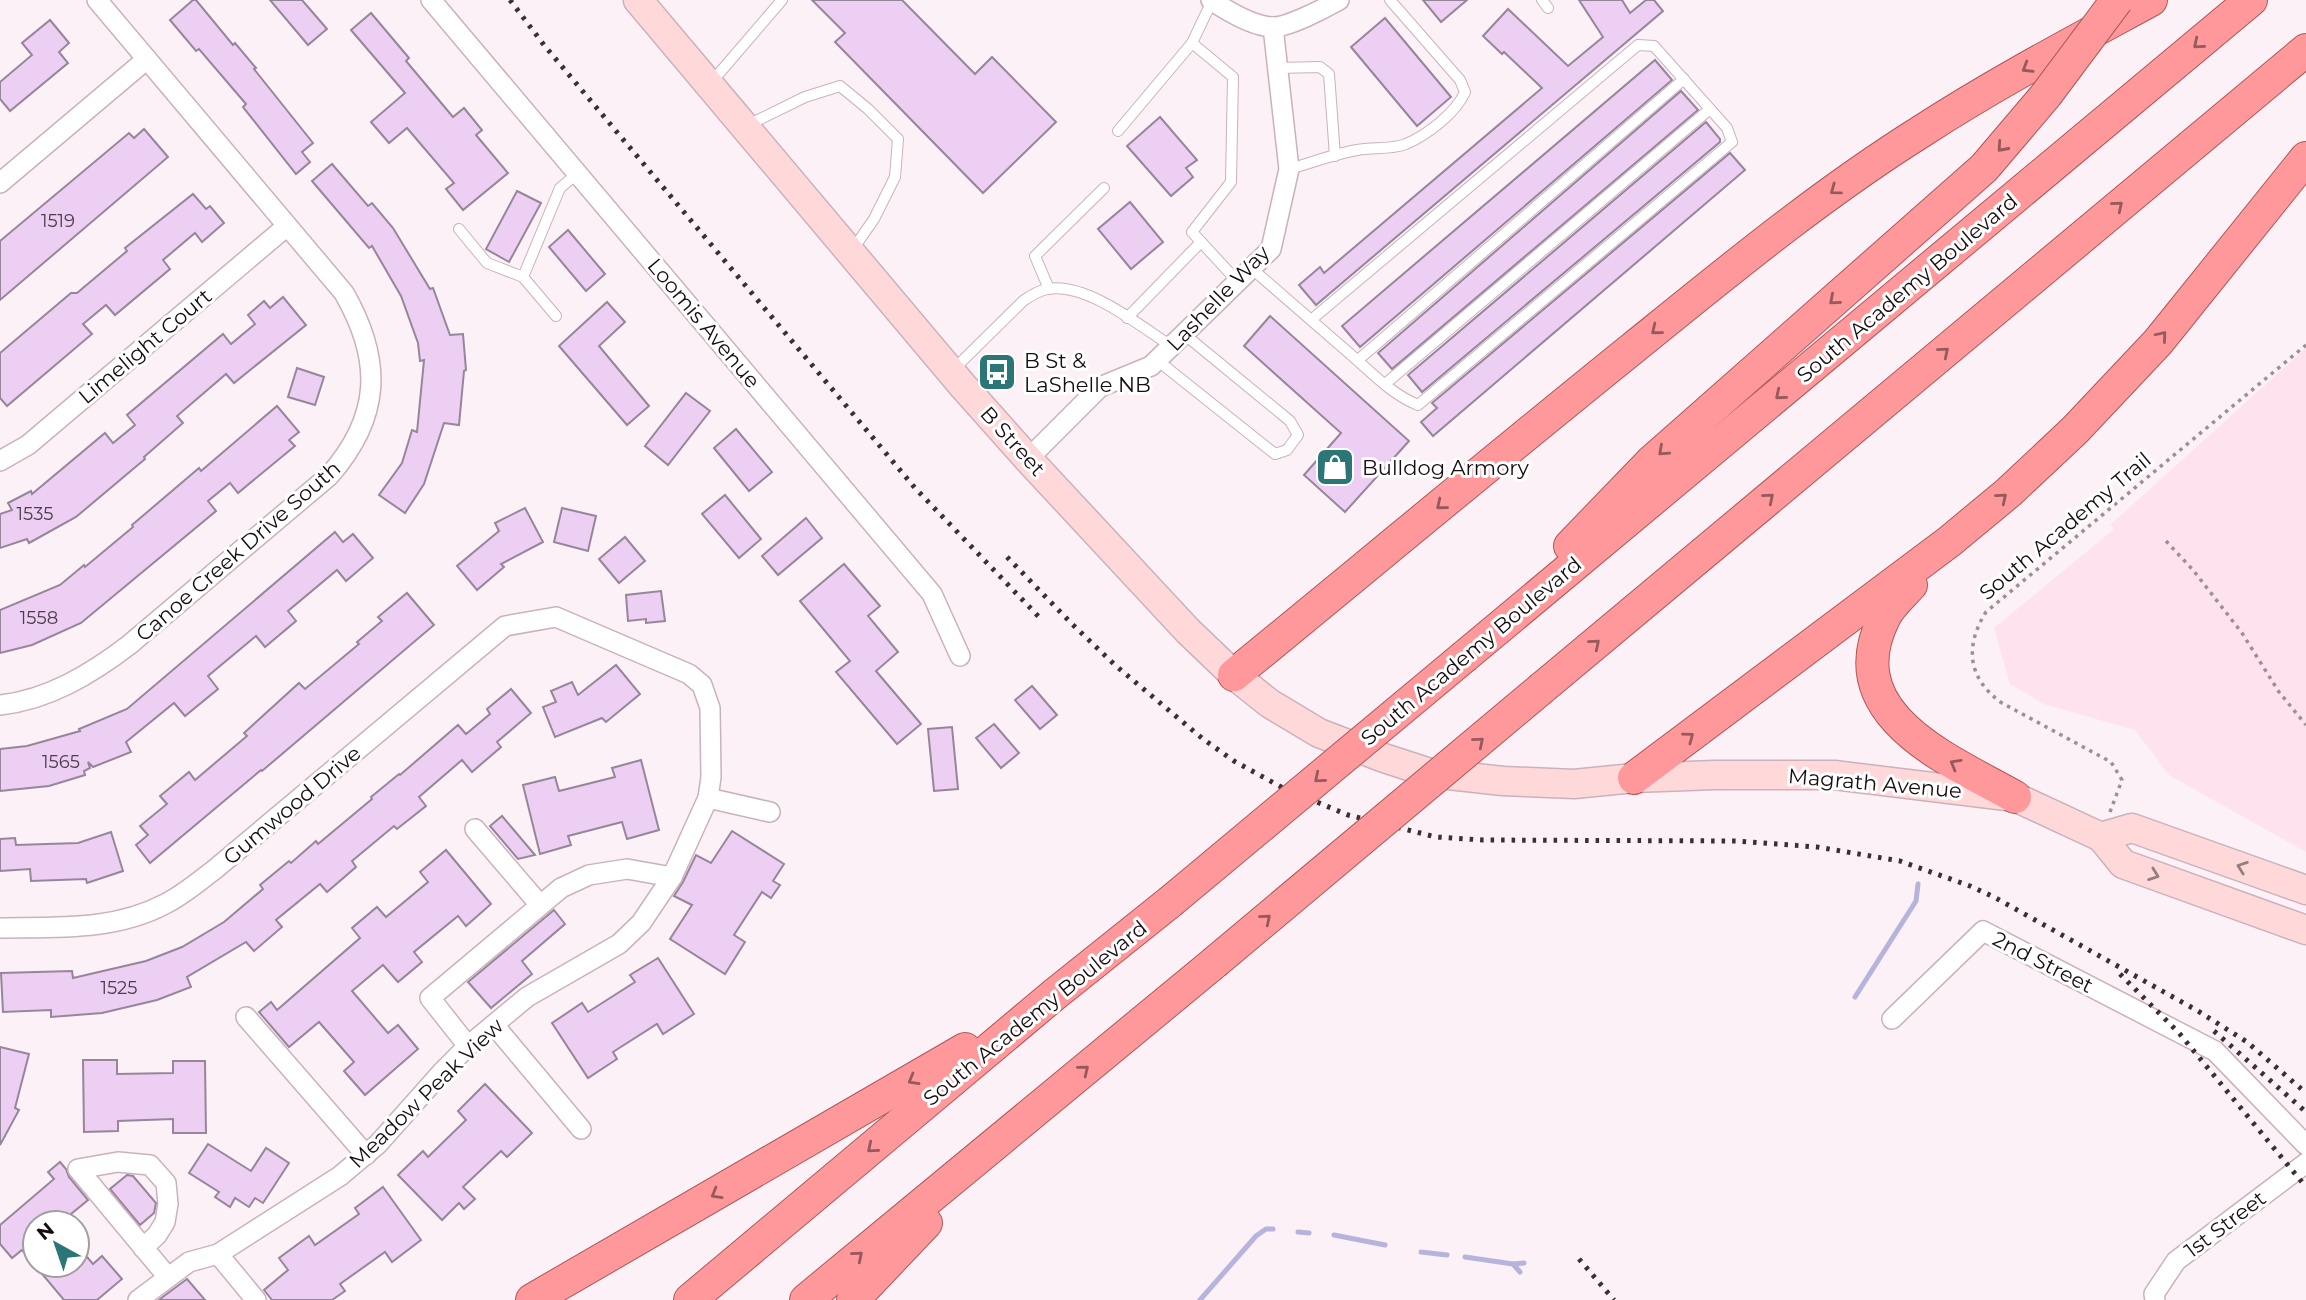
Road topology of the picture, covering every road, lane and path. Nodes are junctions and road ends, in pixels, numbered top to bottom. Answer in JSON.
{"nodes":[{"id":1,"x":97,"y":0,"type":"edge"},
{"id":2,"x":431,"y":0,"type":"edge"},
{"id":3,"x":638,"y":0,"type":"edge"},
{"id":4,"x":782,"y":0,"type":"edge"},
{"id":5,"x":1212,"y":0,"type":"edge"},
{"id":6,"x":1339,"y":0,"type":"edge"},
{"id":7,"x":1390,"y":0,"type":"edge"},
{"id":8,"x":2117,"y":0,"type":"edge"},
{"id":9,"x":2151,"y":0,"type":"edge"},
{"id":10,"x":2251,"y":0,"type":"edge"},
{"id":11,"x":1273,"y":27,"type":"junction"},
{"id":12,"x":1192,"y":43,"type":"junction"},
{"id":13,"x":2306,"y":50,"type":"edge"},
{"id":14,"x":147,"y":59,"type":"junction"},
{"id":15,"x":1278,"y":68,"type":"junction"},
{"id":16,"x":1684,"y":79,"type":"junction"},
{"id":17,"x":710,"y":85,"type":"junction"},
{"id":18,"x":1710,"y":109,"type":"junction"},
{"id":19,"x":745,"y":127,"type":"junction"},
{"id":20,"x":1118,"y":131,"type":"dead end"},
{"id":21,"x":1335,"y":156,"type":"junction"},
{"id":22,"x":2306,"y":158,"type":"edge"},
{"id":23,"x":1289,"y":169,"type":"junction"},
{"id":24,"x":578,"y":173,"type":"junction"},
{"id":25,"x":2306,"y":173,"type":"edge"},
{"id":26,"x":0,"y":183,"type":"edge"},
{"id":27,"x":1104,"y":188,"type":"dead end"},
{"id":28,"x":2257,"y":219,"type":"junction"},
{"id":29,"x":287,"y":226,"type":"junction"},
{"id":30,"x":459,"y":229,"type":"dead end"},
{"id":31,"x":1201,"y":242,"type":"junction"},
{"id":32,"x":851,"y":252,"type":"junction"},
{"id":33,"x":1245,"y":275,"type":"junction"},
{"id":34,"x":523,"y":277,"type":"junction"},
{"id":35,"x":1049,"y":289,"type":"junction"},
{"id":36,"x":555,"y":316,"type":"dead end"},
{"id":37,"x":1127,"y":318,"type":"junction"},
{"id":38,"x":1311,"y":320,"type":"junction"},
{"id":39,"x":1178,"y":340,"type":"junction"},
{"id":40,"x":2306,"y":345,"type":"edge"},
{"id":41,"x":1157,"y":360,"type":"junction"},
{"id":42,"x":1357,"y":360,"type":"junction"},
{"id":43,"x":952,"y":372,"type":"junction"},
{"id":44,"x":1385,"y":384,"type":"junction"},
{"id":45,"x":1028,"y":459,"type":"junction"},
{"id":46,"x":0,"y":461,"type":"edge"},
{"id":47,"x":1950,"y":541,"type":"junction"},
{"id":48,"x":2166,"y":541,"type":"dead end"},
{"id":49,"x":556,"y":617,"type":"joint"},
{"id":50,"x":960,"y":656,"type":"dead end"},
{"id":51,"x":1465,"y":656,"type":"junction"},
{"id":52,"x":1234,"y":675,"type":"junction"},
{"id":53,"x":0,"y":705,"type":"edge"},
{"id":54,"x":2306,"y":725,"type":"edge"},
{"id":55,"x":1384,"y":758,"type":"joint"},
{"id":56,"x":1634,"y":778,"type":"junction"},
{"id":57,"x":2015,"y":797,"type":"junction"},
{"id":58,"x":708,"y":798,"type":"junction"},
{"id":59,"x":770,"y":812,"type":"dead end"},
{"id":60,"x":475,"y":829,"type":"dead end"},
{"id":61,"x":2101,"y":837,"type":"junction"},
{"id":62,"x":672,"y":877,"type":"junction"},
{"id":63,"x":2306,"y":890,"type":"edge"},
{"id":64,"x":540,"y":905,"type":"junction"},
{"id":65,"x":0,"y":928,"type":"edge"},
{"id":66,"x":2306,"y":930,"type":"edge"},
{"id":67,"x":1055,"y":993,"type":"junction"},
{"id":68,"x":246,"y":1017,"type":"dead end"},
{"id":69,"x":1892,"y":1019,"type":"dead end"},
{"id":70,"x":494,"y":1025,"type":"junction"},
{"id":71,"x":468,"y":1046,"type":"junction"},
{"id":72,"x":1031,"y":1113,"type":"junction"},
{"id":73,"x":581,"y":1129,"type":"dead end"},
{"id":74,"x":2306,"y":1145,"type":"edge"},
{"id":75,"x":366,"y":1155,"type":"junction"},
{"id":76,"x":2306,"y":1163,"type":"edge"},
{"id":77,"x":143,"y":1248,"type":"junction"},
{"id":78,"x":218,"y":1254,"type":"junction"},
{"id":79,"x":167,"y":1276,"type":"junction"},
{"id":80,"x":2155,"y":1297,"type":"edge"},
{"id":81,"x":138,"y":1300,"type":"edge"},
{"id":82,"x":256,"y":1300,"type":"edge"},
{"id":83,"x":532,"y":1300,"type":"edge"},
{"id":84,"x":690,"y":1300,"type":"edge"},
{"id":85,"x":806,"y":1300,"type":"edge"},
{"id":86,"x":853,"y":1300,"type":"edge"}],
"edges":[{"from":1,"to":14,"type":"street","name":"Canoe Creek Drive South"},
{"from":2,"to":24,"type":"street","name":"Loomis Avenue"},
{"from":3,"to":17,"type":"main road","name":"B Street"},
{"from":4,"to":17,"type":"lane"},
{"from":5,"to":11,"type":"street"},
{"from":5,"to":12,"type":"lane"},
{"from":6,"to":11,"type":"street"},
{"from":7,"to":21,"type":"lane"},
{"from":8,"to":51,"type":"highway","one_way":true,"bridge":true},
{"from":9,"to":52,"type":"highway","one_way":true},
{"from":10,"to":51,"type":"highway","name":"South Academy Boulevard","one_way":true},
{"from":11,"to":15,"type":"street","name":"Lashelle Way"},
{"from":12,"to":20,"type":"lane"},
{"from":12,"to":31,"type":"lane"},
{"from":72,"to":13,"type":"highway","one_way":true,"bridge":true},
{"from":14,"to":26,"type":"street"},
{"from":14,"to":29,"type":"street","name":"Canoe Creek Drive South"},
{"from":15,"to":21,"type":"lane"},
{"from":15,"to":23,"type":"street","name":"Lashelle Way"},
{"from":16,"to":18,"type":"lane"},
{"from":16,"to":38,"type":"lane"},
{"from":16,"to":42,"type":"lane"},
{"from":17,"to":19,"type":"main road","name":"B Street"},
{"from":18,"to":44,"type":"lane"},
{"from":18,"to":44,"type":"lane"},
{"from":19,"to":32,"type":"main road","name":"B Street"},
{"from":19,"to":32,"type":"lane"},
{"from":21,"to":23,"type":"lane"},
{"from":22,"to":28,"type":"highway"},
{"from":23,"to":33,"type":"street","name":"Lashelle Way"},
{"from":24,"to":34,"type":"lane"},
{"from":24,"to":50,"type":"street","name":"Loomis Avenue"},
{"from":25,"to":28,"type":"highway"},
{"from":27,"to":35,"type":"lane"},
{"from":47,"to":28,"type":"highway","one_way":true},
{"from":29,"to":46,"type":"street","name":"Limelight Court"},
{"from":29,"to":53,"type":"street","name":"Canoe Creek Drive South"},
{"from":30,"to":34,"type":"lane"},
{"from":31,"to":33,"type":"lane"},
{"from":31,"to":37,"type":"lane"},
{"from":32,"to":43,"type":"main road","name":"B Street"},
{"from":33,"to":38,"type":"lane"},
{"from":33,"to":39,"type":"street","name":"Lashelle Way"},
{"from":34,"to":36,"type":"lane"},
{"from":35,"to":37,"type":"lane"},
{"from":35,"to":43,"type":"lane"},
{"from":37,"to":39,"type":"lane"},
{"from":38,"to":42,"type":"lane"},
{"from":39,"to":41,"type":"street","name":"Lashelle Way"},
{"from":39,"to":41,"type":"lane"},
{"from":40,"to":61,"type":"path","name":"South Academy Trail"},
{"from":41,"to":45,"type":"street","name":"Lashelle Way"},
{"from":42,"to":44,"type":"lane"},
{"from":43,"to":45,"type":"main road","name":"B Street"},
{"from":45,"to":52,"type":"main road","name":"B Street"},
{"from":56,"to":47,"type":"highway","one_way":true},
{"from":57,"to":47,"type":"highway","one_way":true},
{"from":48,"to":54,"type":"path"},
{"from":49,"to":58,"type":"street","name":"Meadow Peak View"},
{"from":49,"to":65,"type":"street","name":"Gumwood Drive"},
{"from":51,"to":67,"type":"highway","name":"South Academy Boulevard","one_way":true,"bridge":true},
{"from":52,"to":55,"type":"main road","name":"B Street"},
{"from":55,"to":56,"type":"main road","name":"Magrath Avenue"},
{"from":56,"to":57,"type":"main road","name":"Magrath Avenue"},
{"from":57,"to":61,"type":"main road","name":"Magrath Avenue"},
{"from":58,"to":59,"type":"street"},
{"from":58,"to":62,"type":"street","name":"Meadow Peak View"},
{"from":60,"to":64,"type":"street"},
{"from":63,"to":61,"type":"main road","one_way":true},
{"from":61,"to":66,"type":"main road","one_way":true},
{"from":62,"to":64,"type":"street"},
{"from":62,"to":70,"type":"street","name":"Meadow Peak View"},
{"from":64,"to":71,"type":"street"},
{"from":67,"to":83,"type":"highway","one_way":true},
{"from":67,"to":84,"type":"highway","name":"South Academy Boulevard","one_way":true},
{"from":68,"to":75,"type":"street"},
{"from":69,"to":74,"type":"street","name":"2nd Street"},
{"from":70,"to":71,"type":"street","name":"Meadow Peak View"},
{"from":70,"to":73,"type":"street"},
{"from":71,"to":75,"type":"street","name":"Meadow Peak View"},
{"from":85,"to":72,"type":"highway","one_way":true},
{"from":72,"to":86,"type":"highway"},
{"from":75,"to":78,"type":"street","name":"Meadow Peak View"},
{"from":76,"to":80,"type":"street","name":"1st Street"},
{"from":77,"to":77,"type":"street"},
{"from":77,"to":79,"type":"street"},
{"from":78,"to":79,"type":"street","name":"Meadow Peak View"},
{"from":78,"to":82,"type":"street"},
{"from":79,"to":81,"type":"street","name":"Meadow Peak View"}]}
